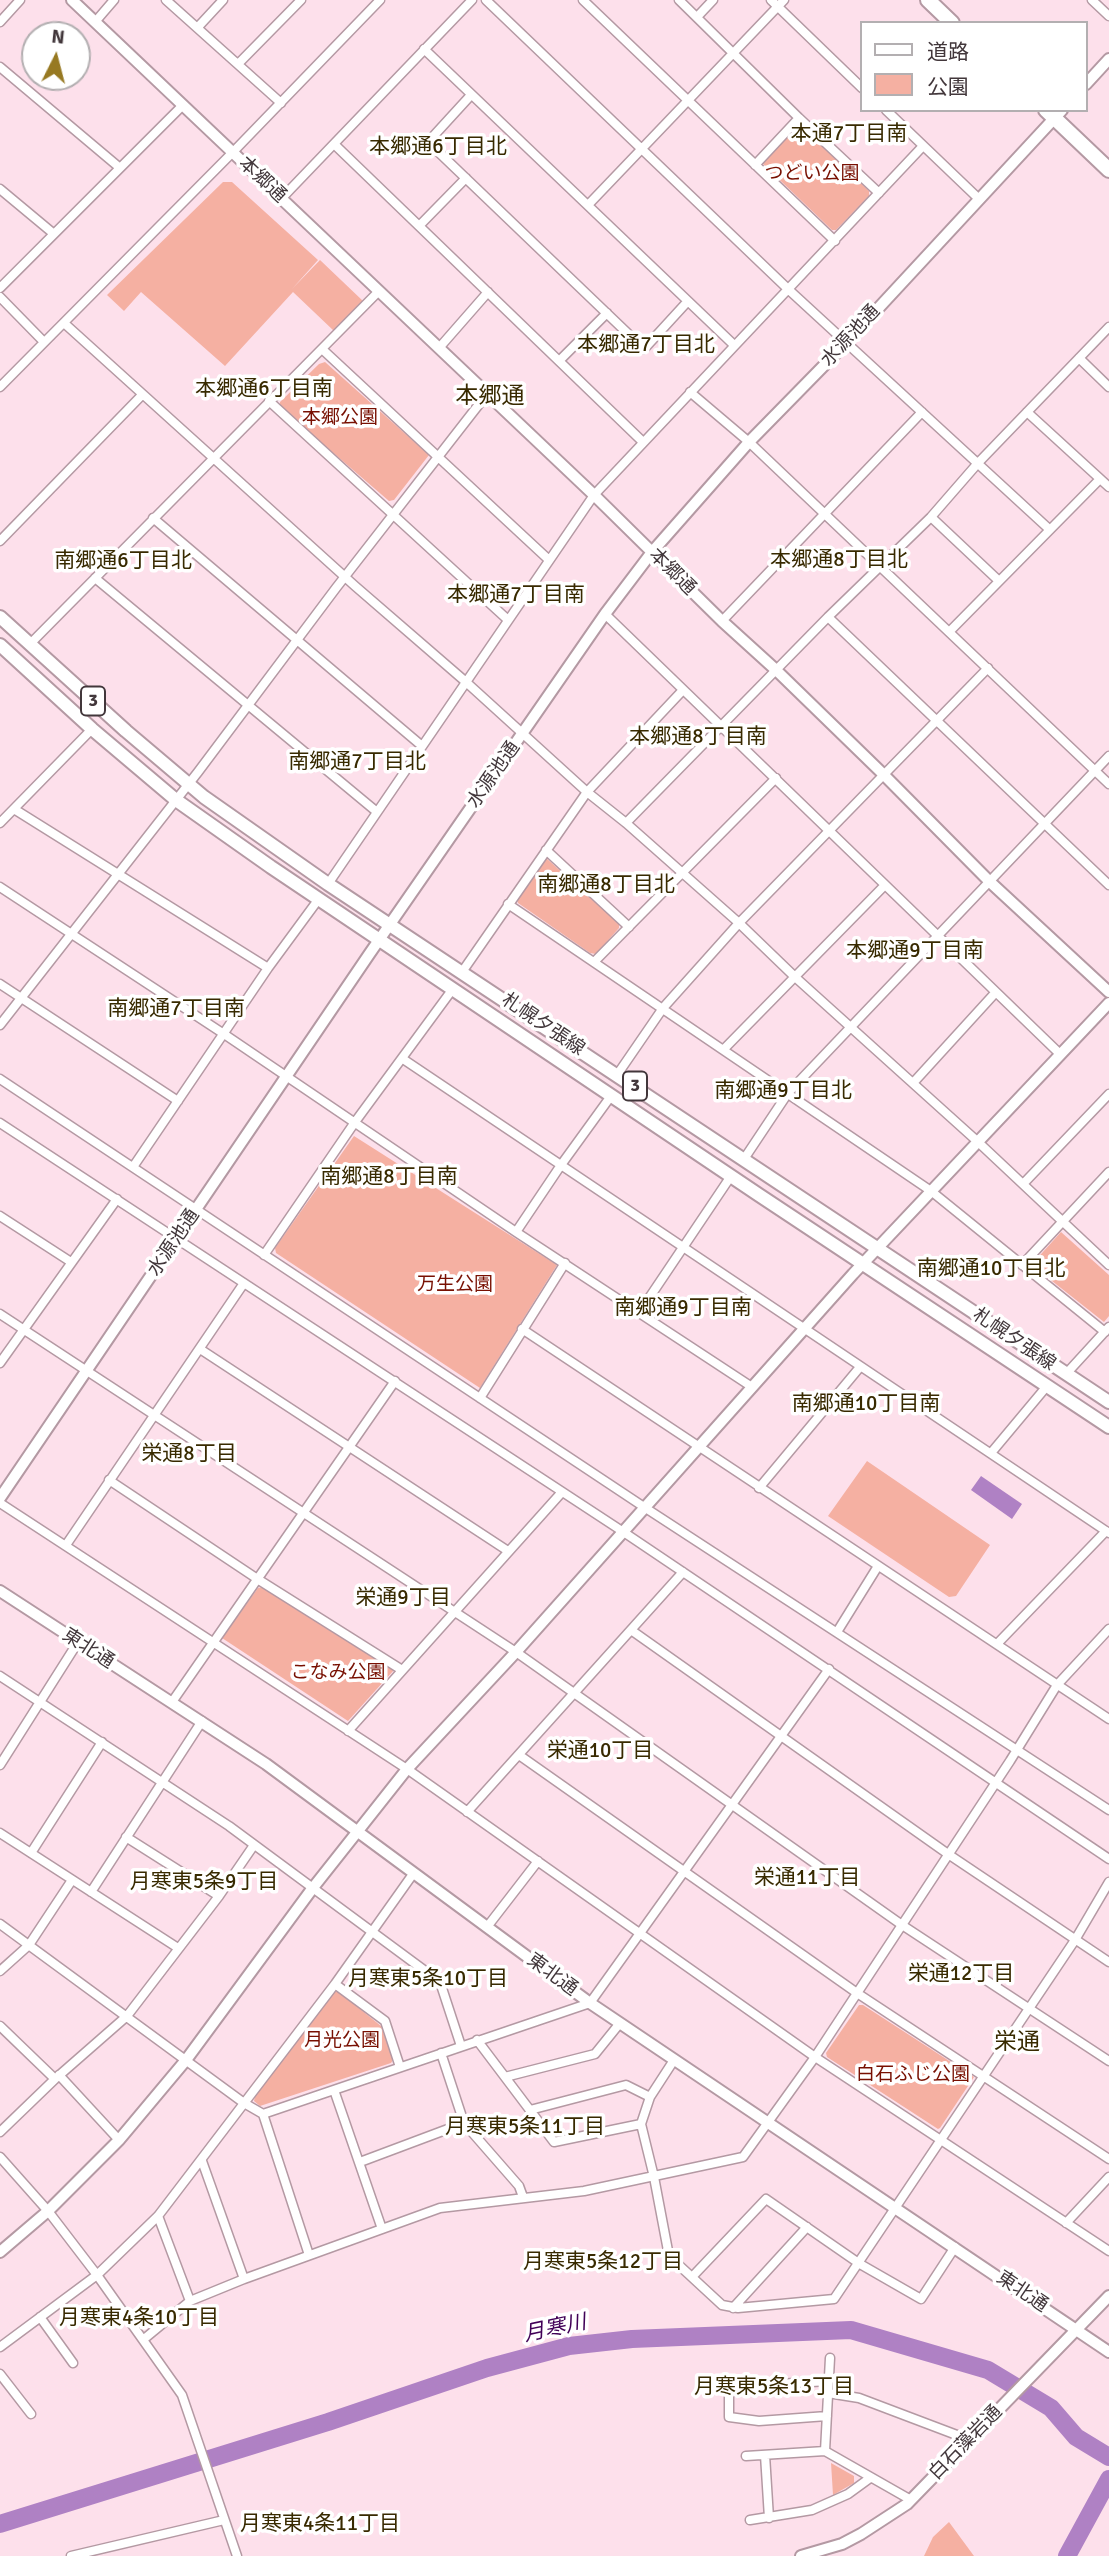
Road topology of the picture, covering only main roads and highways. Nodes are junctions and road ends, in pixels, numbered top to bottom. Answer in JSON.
{"nodes":[{"id":1,"x":928,"y":0,"type":"edge"},
{"id":2,"x":950,"y":21,"type":"edge"},
{"id":3,"x":1054,"y":113,"type":"edge"},
{"id":4,"x":1109,"y":170,"type":"edge"},
{"id":5,"x":0,"y":617,"type":"edge"},
{"id":6,"x":0,"y":645,"type":"edge"},
{"id":7,"x":1109,"y":1402,"type":"edge"},
{"id":8,"x":1109,"y":1427,"type":"edge"}],
"edges":[{"from":1,"to":2,"type":"highway"},
{"from":3,"to":4,"type":"highway"},
{"from":5,"to":7,"type":"main road","name":"札幌夕張線","number":"3"},
{"from":6,"to":8,"type":"main road","name":"札幌夕張線","number":"3"}]}
